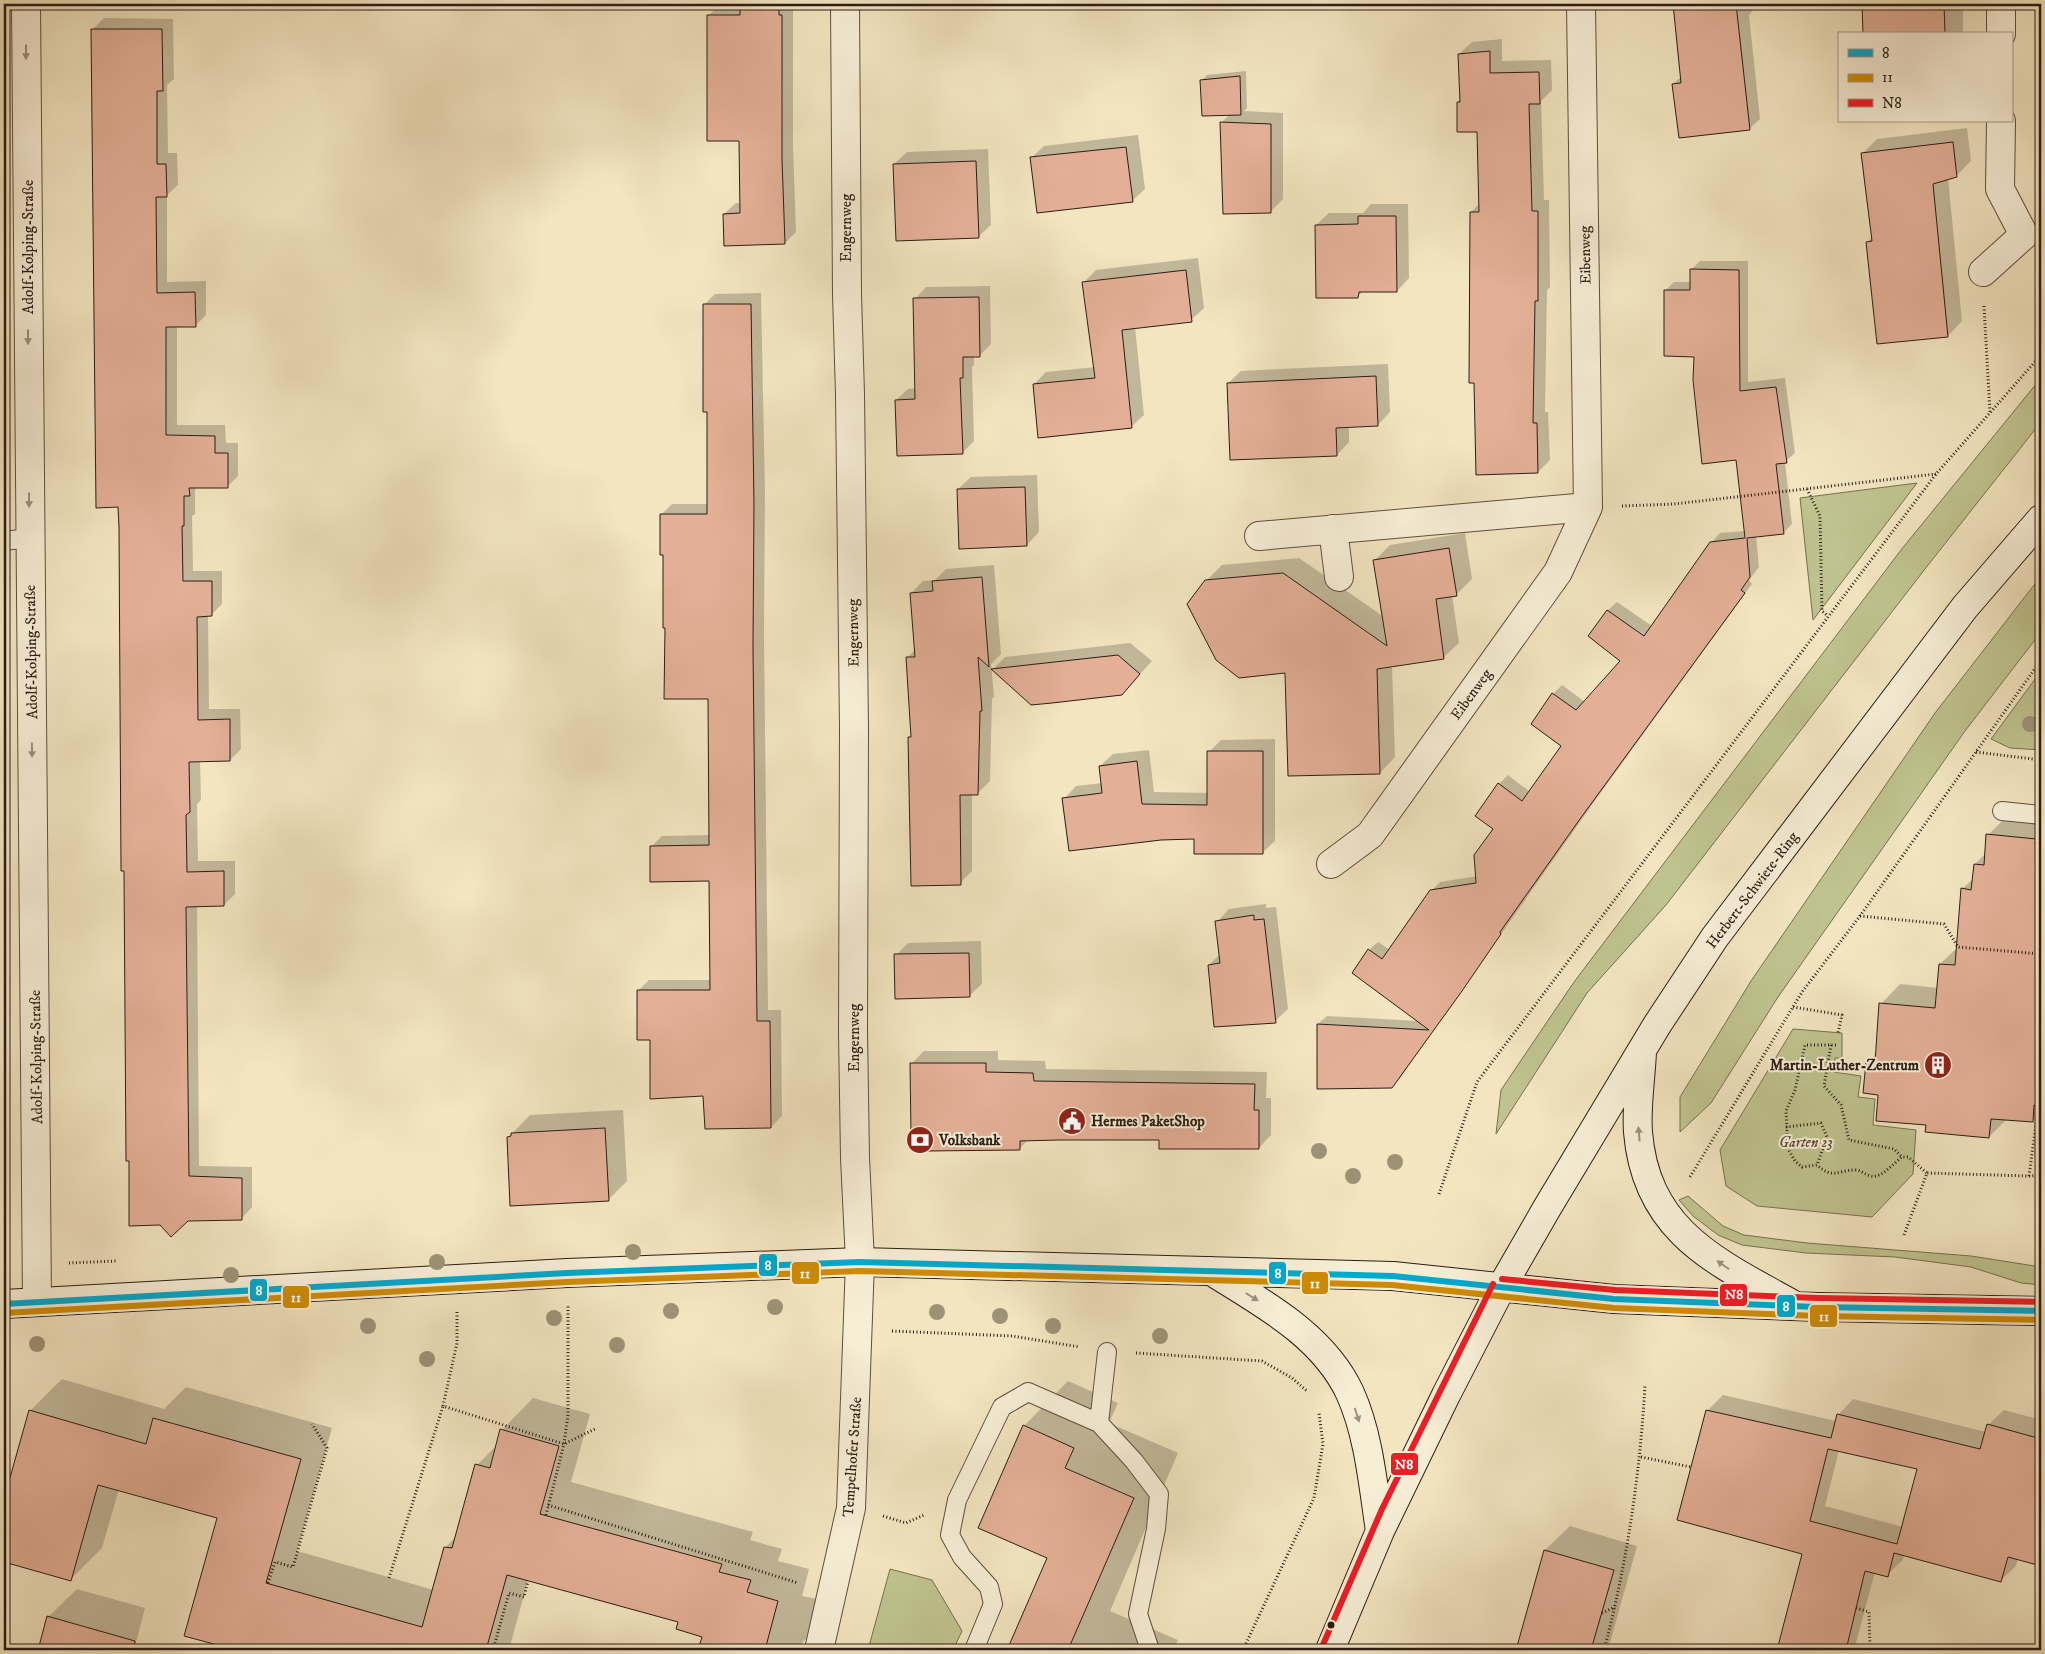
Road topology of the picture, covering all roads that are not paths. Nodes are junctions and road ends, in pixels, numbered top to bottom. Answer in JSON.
{"nodes":[{"id":1,"x":26,"y":4,"type":"edge"},
{"id":2,"x":845,"y":4,"type":"edge"},
{"id":3,"x":1581,"y":4,"type":"edge"},
{"id":4,"x":2001,"y":4,"type":"edge"},
{"id":5,"x":2001,"y":32,"type":"edge"},
{"id":6,"x":2001,"y":122,"type":"edge"},
{"id":7,"x":1983,"y":272,"type":"road end"},
{"id":8,"x":1588,"y":507,"type":"junction"},
{"id":9,"x":2041,"y":519,"type":"edge"},
{"id":10,"x":1333,"y":529,"type":"junction"},
{"id":11,"x":1259,"y":536,"type":"dead end"},
{"id":12,"x":17,"y":539,"type":"edge"},
{"id":13,"x":1339,"y":577,"type":"dead end"},
{"id":14,"x":2002,"y":811,"type":"dead end"},
{"id":15,"x":2041,"y":815,"type":"edge"},
{"id":16,"x":1331,"y":864,"type":"dead end"},
{"id":17,"x":1642,"y":1049,"type":"junction"},
{"id":18,"x":860,"y":1262,"type":"junction"},
{"id":19,"x":1210,"y":1271,"type":"junction"},
{"id":20,"x":1501,"y":1288,"type":"junction"},
{"id":21,"x":37,"y":1301,"type":"junction"},
{"id":22,"x":4,"y":1304,"type":"edge"},
{"id":23,"x":1796,"y":1306,"type":"junction"},
{"id":24,"x":2041,"y":1312,"type":"edge"},
{"id":25,"x":1107,"y":1352,"type":"dead end"},
{"id":26,"x":1099,"y":1423,"type":"junction"},
{"id":27,"x":1380,"y":1531,"type":"junction"},
{"id":28,"x":820,"y":1650,"type":"edge"},
{"id":29,"x":974,"y":1650,"type":"edge"},
{"id":30,"x":1150,"y":1650,"type":"edge"},
{"id":31,"x":1330,"y":1650,"type":"edge"}],
"edges":[{"from":1,"to":12,"type":"street","name":"Adolf-Kolping-Straße","one_way":true},
{"from":2,"to":18,"type":"street","name":"Engernweg"},
{"from":3,"to":8,"type":"street","name":"Eibenweg"},
{"from":4,"to":5,"type":"street"},
{"from":6,"to":7,"type":"street"},
{"from":8,"to":10,"type":"street"},
{"from":8,"to":16,"type":"street","name":"Eibenweg"},
{"from":9,"to":17,"type":"street","name":"Herbert-Schwiete-Ring"},
{"from":10,"to":11,"type":"street"},
{"from":10,"to":13,"type":"street"},
{"from":12,"to":21,"type":"street","name":"Adolf-Kolping-Straße","one_way":true},
{"from":14,"to":15,"type":"lane"},
{"from":17,"to":20,"type":"street","name":"Herbert-Schwiete-Ring"},
{"from":23,"to":17,"type":"street","one_way":true},
{"from":18,"to":19,"type":"street"},
{"from":18,"to":21,"type":"street"},
{"from":18,"to":28,"type":"street","name":"Tempelhofer Straße"},
{"from":19,"to":20,"type":"street"},
{"from":19,"to":27,"type":"street","one_way":true},
{"from":20,"to":23,"type":"street"},
{"from":20,"to":27,"type":"street","name":"Herbert-Schwiete-Ring"},
{"from":21,"to":22,"type":"street"},
{"from":23,"to":24,"type":"street"},
{"from":25,"to":26,"type":"lane"},
{"from":26,"to":29,"type":"lane"},
{"from":26,"to":30,"type":"lane"},
{"from":27,"to":31,"type":"street","name":"Herbert-Schwiete-Ring"}]}
